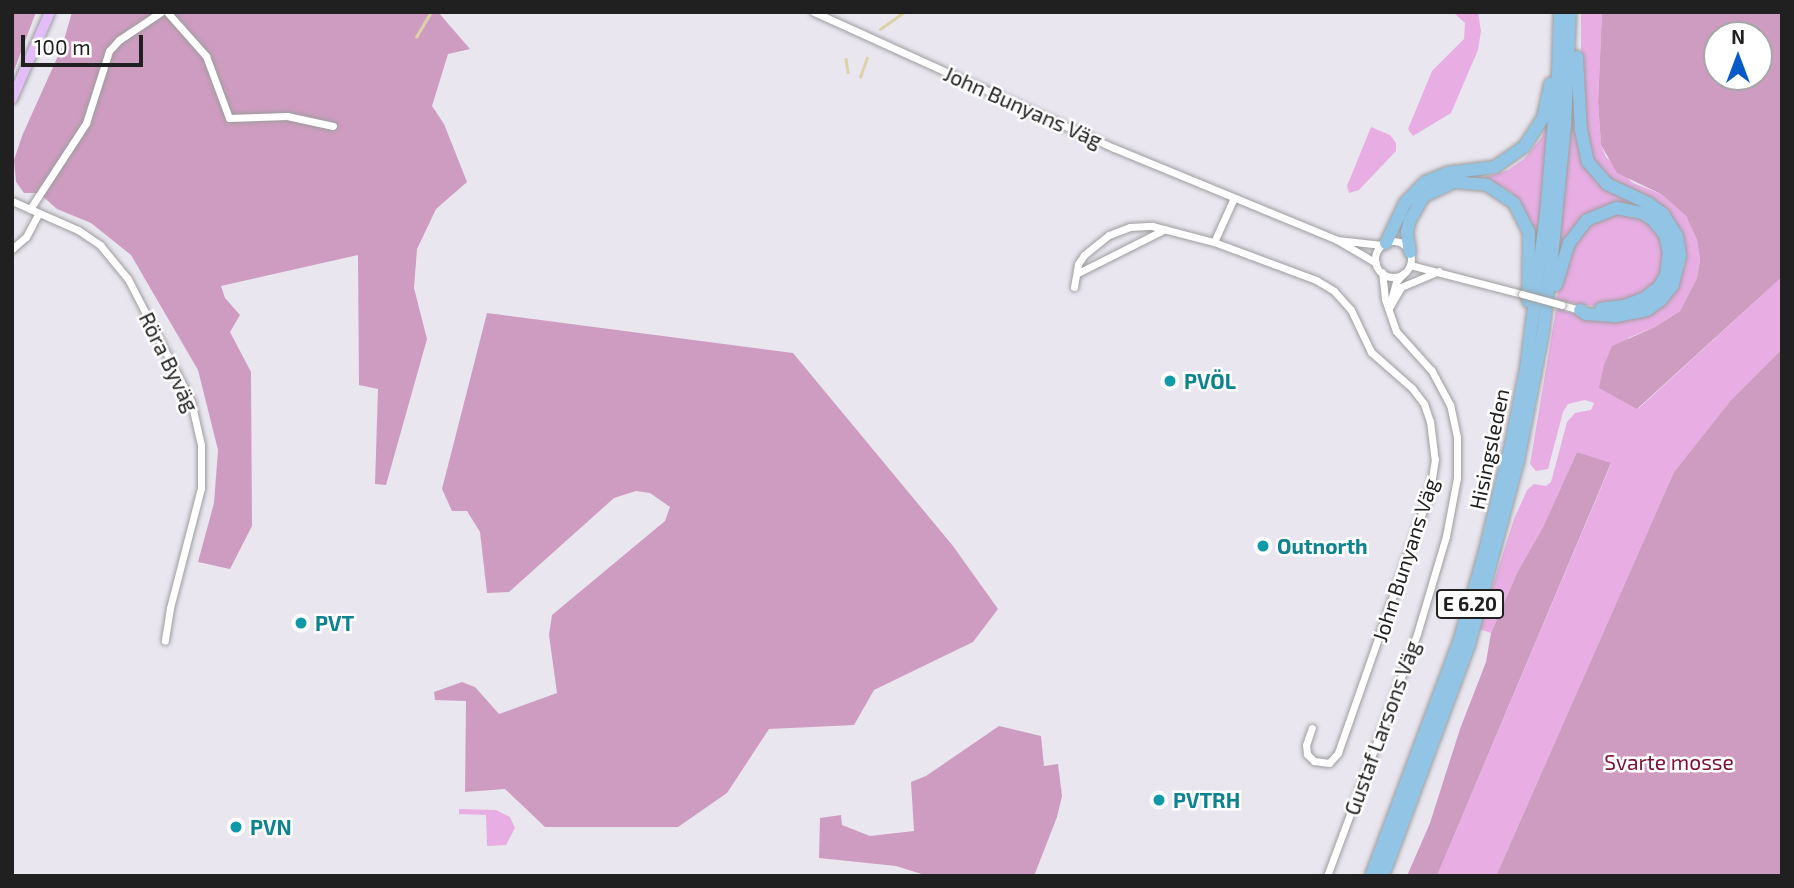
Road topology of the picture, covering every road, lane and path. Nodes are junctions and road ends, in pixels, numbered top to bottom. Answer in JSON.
{"nodes":[{"id":1,"x":50,"y":12,"type":"edge"},
{"id":2,"x":161,"y":12,"type":"edge"},
{"id":3,"x":167,"y":12,"type":"edge"},
{"id":4,"x":814,"y":12,"type":"edge"},
{"id":5,"x":1560,"y":12,"type":"edge"},
{"id":6,"x":1570,"y":12,"type":"edge"},
{"id":7,"x":1577,"y":12,"type":"edge"},
{"id":8,"x":1560,"y":38,"type":"junction"},
{"id":9,"x":12,"y":99,"type":"edge"},
{"id":10,"x":333,"y":126,"type":"dead end"},
{"id":11,"x":1234,"y":198,"type":"junction"},
{"id":12,"x":12,"y":201,"type":"edge"},
{"id":13,"x":34,"y":211,"type":"junction"},
{"id":14,"x":1165,"y":229,"type":"junction"},
{"id":15,"x":1337,"y":240,"type":"junction"},
{"id":16,"x":1214,"y":243,"type":"junction"},
{"id":17,"x":1384,"y":244,"type":"junction"},
{"id":18,"x":12,"y":249,"type":"edge"},
{"id":19,"x":1410,"y":258,"type":"junction"},
{"id":20,"x":1376,"y":263,"type":"junction"},
{"id":21,"x":1439,"y":271,"type":"junction"},
{"id":22,"x":1382,"y":272,"type":"junction"},
{"id":23,"x":1078,"y":273,"type":"junction"},
{"id":24,"x":1403,"y":273,"type":"junction"},
{"id":25,"x":1074,"y":287,"type":"dead end"},
{"id":26,"x":1389,"y":308,"type":"junction"},
{"id":27,"x":1580,"y":310,"type":"junction"},
{"id":28,"x":1543,"y":332,"type":"junction"},
{"id":29,"x":1523,"y":386,"type":"junction"},
{"id":30,"x":165,"y":641,"type":"dead end"},
{"id":31,"x":1311,"y":728,"type":"dead end"},
{"id":32,"x":1326,"y":876,"type":"edge"},
{"id":33,"x":1371,"y":876,"type":"edge"},
{"id":34,"x":1383,"y":876,"type":"edge"}],
"edges":[{"from":1,"to":9,"type":"street"},
{"from":2,"to":13,"type":"street"},
{"from":3,"to":10,"type":"street"},
{"from":4,"to":11,"type":"street","name":"John Bunyans Väg"},
{"from":5,"to":8,"type":"highway","name":"Hisingsleden","number":"E 6.20"},
{"from":6,"to":28,"type":"highway","name":"Hisingsleden","number":"E 6.20"},
{"from":7,"to":27,"type":"highway"},
{"from":8,"to":17,"type":"highway"},
{"from":8,"to":29,"type":"highway","name":"Hisingsleden","number":"E 6.20"},
{"from":11,"to":15,"type":"street","name":"John Bunyans Väg"},
{"from":11,"to":16,"type":"street"},
{"from":12,"to":13,"type":"street","name":"Röra Byväg"},
{"from":13,"to":18,"type":"street"},
{"from":13,"to":30,"type":"street","name":"Röra Byväg"},
{"from":14,"to":16,"type":"street","name":"John Bunyans Väg"},
{"from":14,"to":23,"type":"street"},
{"from":14,"to":23,"type":"street","name":"John Bunyans Väg"},
{"from":15,"to":17,"type":"street","name":"John Bunyans Väg"},
{"from":15,"to":20,"type":"street","name":"John Bunyans Väg"},
{"from":16,"to":31,"type":"street","name":"John Bunyans Väg"},
{"from":17,"to":19,"type":"street"},
{"from":17,"to":20,"type":"street"},
{"from":19,"to":21,"type":"street"},
{"from":19,"to":24,"type":"street"},
{"from":19,"to":29,"type":"highway"},
{"from":20,"to":22,"type":"street"},
{"from":21,"to":26,"type":"street"},
{"from":21,"to":27,"type":"street","bridge":true},
{"from":22,"to":24,"type":"street"},
{"from":22,"to":26,"type":"street","name":"Gustaf Larsons Väg"},
{"from":23,"to":25,"type":"street","name":"John Bunyans Väg"},
{"from":24,"to":26,"type":"street"},
{"from":26,"to":32,"type":"street","name":"Gustaf Larsons Väg"},
{"from":27,"to":28,"type":"highway"},
{"from":28,"to":34,"type":"highway","name":"Hisingsleden","number":"E 6.20"},
{"from":29,"to":33,"type":"highway","name":"Hisingsleden","number":"E 6.20"}]}
